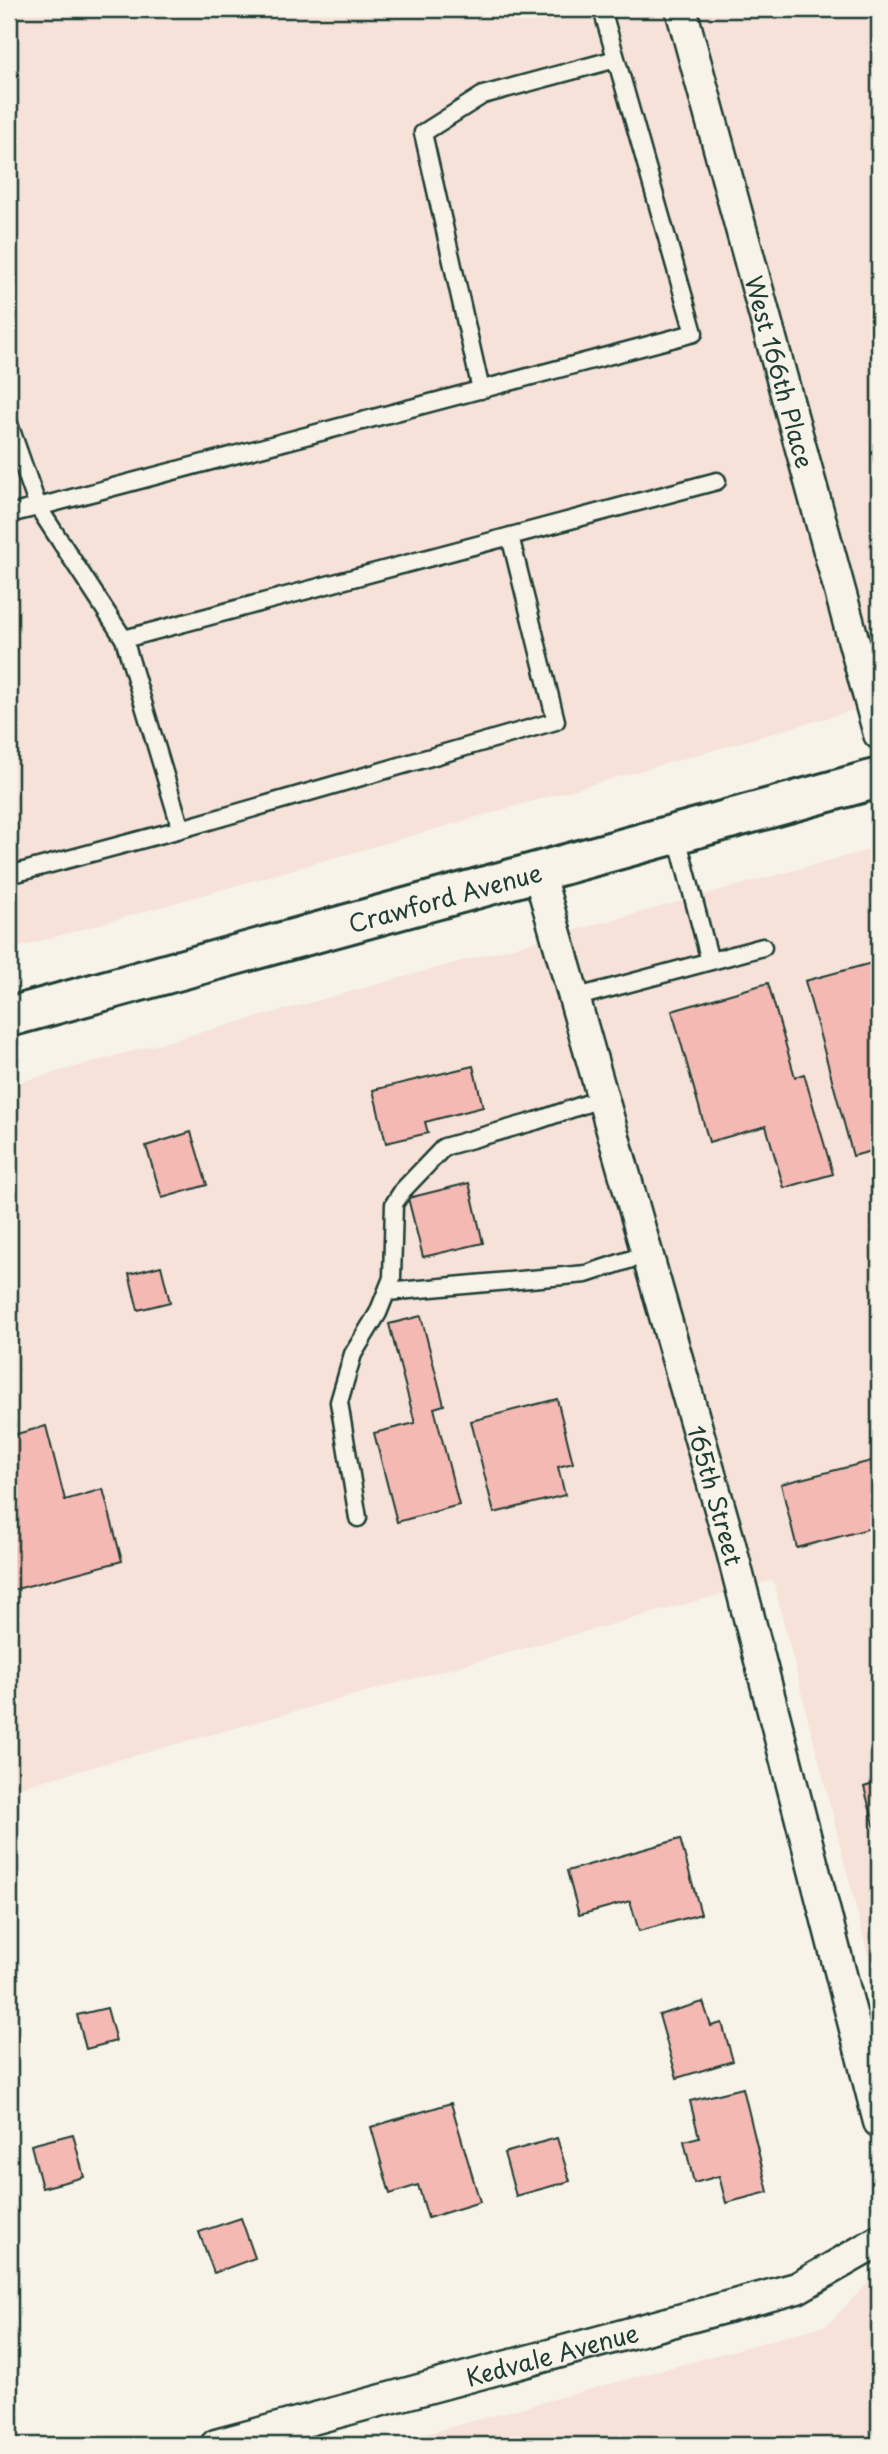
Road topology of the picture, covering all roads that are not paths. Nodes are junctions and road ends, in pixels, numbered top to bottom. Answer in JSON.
{"nodes":[{"id":1,"x":602,"y":9,"type":"edge"},
{"id":2,"x":681,"y":9,"type":"edge"},
{"id":3,"x":617,"y":59,"type":"junction"},
{"id":4,"x":481,"y":390,"type":"junction"},
{"id":5,"x":9,"y":424,"type":"edge"},
{"id":6,"x":717,"y":481,"type":"dead end"},
{"id":7,"x":38,"y":507,"type":"junction"},
{"id":8,"x":9,"y":514,"type":"edge"},
{"id":9,"x":510,"y":536,"type":"junction"},
{"id":10,"x":124,"y":639,"type":"junction"},
{"id":11,"x":879,"y":734,"type":"edge"},
{"id":12,"x":879,"y":778,"type":"edge"},
{"id":13,"x":181,"y":830,"type":"junction"},
{"id":14,"x":676,"y":833,"type":"junction"},
{"id":15,"x":538,"y":871,"type":"junction"},
{"id":16,"x":9,"y":875,"type":"edge"},
{"id":17,"x":763,"y":947,"type":"dead end"},
{"id":18,"x":710,"y":961,"type":"junction"},
{"id":19,"x":574,"y":998,"type":"junction"},
{"id":20,"x":9,"y":1017,"type":"edge"},
{"id":21,"x":603,"y":1098,"type":"junction"},
{"id":22,"x":647,"y":1254,"type":"junction"},
{"id":23,"x":387,"y":1292,"type":"junction"},
{"id":24,"x":358,"y":1518,"type":"dead end"},
{"id":25,"x":879,"y":2122,"type":"edge"},
{"id":26,"x":879,"y":2241,"type":"edge"},
{"id":27,"x":216,"y":2445,"type":"edge"}],
"edges":[{"from":1,"to":3,"type":"lane"},
{"from":2,"to":11,"type":"street","name":"West 166th Place"},
{"from":3,"to":4,"type":"lane"},
{"from":3,"to":4,"type":"lane"},
{"from":4,"to":7,"type":"lane"},
{"from":5,"to":7,"type":"lane"},
{"from":6,"to":9,"type":"lane"},
{"from":7,"to":8,"type":"lane"},
{"from":7,"to":10,"type":"lane"},
{"from":9,"to":10,"type":"lane"},
{"from":9,"to":13,"type":"lane"},
{"from":10,"to":13,"type":"lane"},
{"from":12,"to":14,"type":"main road","name":"Crawford Avenue"},
{"from":13,"to":16,"type":"lane"},
{"from":14,"to":15,"type":"main road","name":"Crawford Avenue"},
{"from":14,"to":18,"type":"lane"},
{"from":15,"to":19,"type":"street","name":"165th Street"},
{"from":15,"to":20,"type":"main road","name":"Crawford Avenue"},
{"from":17,"to":18,"type":"lane"},
{"from":18,"to":19,"type":"lane"},
{"from":19,"to":21,"type":"street","name":"165th Street"},
{"from":21,"to":22,"type":"street","name":"165th Street"},
{"from":21,"to":23,"type":"lane"},
{"from":22,"to":23,"type":"lane"},
{"from":22,"to":25,"type":"street","name":"165th Street"},
{"from":23,"to":24,"type":"lane"},
{"from":26,"to":27,"type":"street","name":"Kedvale Avenue"}]}
